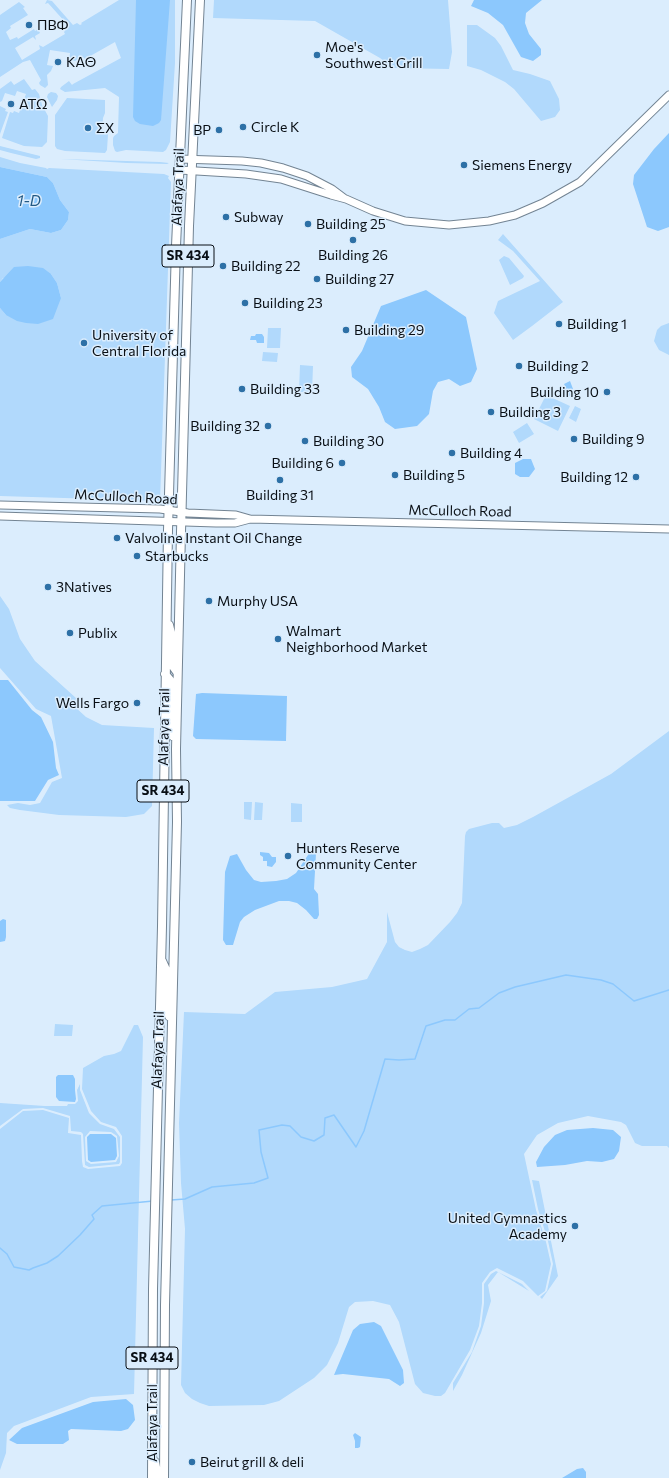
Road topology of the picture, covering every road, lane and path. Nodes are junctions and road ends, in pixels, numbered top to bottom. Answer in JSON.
{"nodes":[{"id":1,"x":186,"y":0,"type":"edge"},
{"id":2,"x":200,"y":0,"type":"edge"},
{"id":3,"x":669,"y":95,"type":"edge"},
{"id":4,"x":180,"y":159,"type":"junction"},
{"id":5,"x":192,"y":159,"type":"junction"},
{"id":6,"x":180,"y":170,"type":"junction"},
{"id":7,"x":192,"y":171,"type":"junction"},
{"id":8,"x":346,"y":199,"type":"junction"},
{"id":9,"x":175,"y":318,"type":"junction"},
{"id":10,"x":186,"y":340,"type":"junction"},
{"id":11,"x":0,"y":504,"type":"edge"},
{"id":12,"x":168,"y":511,"type":"junction"},
{"id":13,"x":181,"y":512,"type":"junction"},
{"id":14,"x":0,"y":516,"type":"edge"},
{"id":15,"x":250,"y":519,"type":"junction"},
{"id":16,"x":168,"y":522,"type":"junction"},
{"id":17,"x":181,"y":522,"type":"junction"},
{"id":18,"x":669,"y":529,"type":"edge"},
{"id":19,"x":166,"y":611,"type":"junction"},
{"id":20,"x":177,"y":672,"type":"junction"},
{"id":21,"x":165,"y":674,"type":"junction"},
{"id":22,"x":176,"y":749,"type":"junction"},
{"id":23,"x":161,"y":959,"type":"junction"},
{"id":24,"x":172,"y":1027,"type":"junction"},
{"id":25,"x":157,"y":1111,"type":"junction"},
{"id":26,"x":169,"y":1125,"type":"junction"},
{"id":27,"x":153,"y":1289,"type":"junction"},
{"id":28,"x":165,"y":1305,"type":"junction"},
{"id":29,"x":152,"y":1451,"type":"junction"},
{"id":30,"x":152,"y":1478,"type":"edge"},
{"id":31,"x":158,"y":1478,"type":"edge"},
{"id":32,"x":164,"y":1478,"type":"edge"}],
"edges":[{"from":1,"to":4,"type":"main road","name":"Alafaya Trail","number":"SR 434"},
{"from":2,"to":5,"type":"main road","name":"Alafaya Trail","number":"SR 434"},
{"from":3,"to":8,"type":"street"},
{"from":4,"to":5,"type":"street"},
{"from":4,"to":6,"type":"main road","name":"Alafaya Trail","number":"SR 434"},
{"from":5,"to":7,"type":"main road","name":"Alafaya Trail","number":"SR 434"},
{"from":5,"to":8,"type":"street"},
{"from":6,"to":7,"type":"street"},
{"from":6,"to":9,"type":"main road","name":"Alafaya Trail","number":"SR 434"},
{"from":7,"to":8,"type":"street"},
{"from":7,"to":10,"type":"main road","name":"Alafaya Trail","number":"SR 434"},
{"from":9,"to":10,"type":"main road"},
{"from":9,"to":12,"type":"main road","name":"Alafaya Trail","number":"SR 434"},
{"from":10,"to":13,"type":"main road","name":"Alafaya Trail","number":"SR 434"},
{"from":11,"to":12,"type":"street","name":"McCulloch Road"},
{"from":12,"to":13,"type":"street","name":"McCulloch Road"},
{"from":12,"to":16,"type":"main road","name":"Alafaya Trail","number":"SR 434"},
{"from":13,"to":15,"type":"street","name":"McCulloch Road"},
{"from":13,"to":17,"type":"main road","name":"Alafaya Trail","number":"SR 434"},
{"from":14,"to":16,"type":"street","name":"McCulloch Road"},
{"from":15,"to":17,"type":"street","name":"McCulloch Road"},
{"from":15,"to":18,"type":"street","name":"McCulloch Road"},
{"from":16,"to":17,"type":"street","name":"McCulloch Road"},
{"from":16,"to":19,"type":"main road","name":"Alafaya Trail","number":"SR 434"},
{"from":17,"to":20,"type":"main road","name":"Alafaya Trail","number":"SR 434"},
{"from":19,"to":20,"type":"main road"},
{"from":19,"to":21,"type":"main road","name":"Alafaya Trail","number":"SR 434"},
{"from":20,"to":22,"type":"main road","name":"Alafaya Trail","number":"SR 434"},
{"from":21,"to":22,"type":"main road"},
{"from":21,"to":23,"type":"main road","name":"Alafaya Trail","number":"SR 434"},
{"from":22,"to":24,"type":"main road","name":"Alafaya Trail","number":"SR 434"},
{"from":23,"to":24,"type":"main road"},
{"from":23,"to":25,"type":"main road","name":"Alafaya Trail","number":"SR 434"},
{"from":24,"to":26,"type":"main road","name":"Alafaya Trail","number":"SR 434"},
{"from":25,"to":26,"type":"main road"},
{"from":25,"to":27,"type":"main road","name":"Alafaya Trail","number":"SR 434"},
{"from":26,"to":28,"type":"main road","name":"Alafaya Trail","number":"SR 434"},
{"from":27,"to":28,"type":"main road"},
{"from":27,"to":29,"type":"main road","name":"Alafaya Trail","number":"SR 434"},
{"from":28,"to":32,"type":"main road","name":"Alafaya Trail","number":"SR 434"},
{"from":29,"to":30,"type":"main road","name":"Alafaya Trail","number":"SR 434"},
{"from":29,"to":31,"type":"main road"}]}
